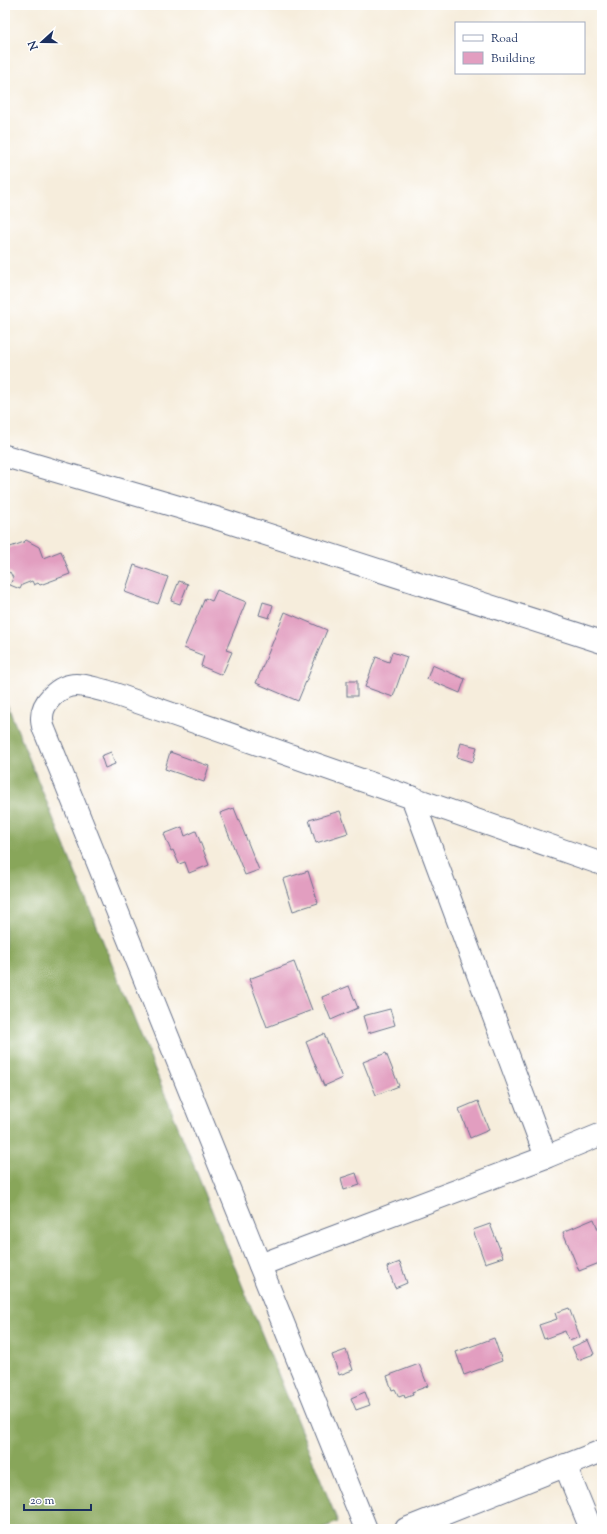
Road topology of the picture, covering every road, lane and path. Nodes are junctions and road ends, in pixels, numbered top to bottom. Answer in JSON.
{"nodes":[{"id":1,"x":5,"y":456,"type":"edge"},
{"id":2,"x":602,"y":642,"type":"edge"},
{"id":3,"x":412,"y":797,"type":"junction"},
{"id":4,"x":602,"y":864,"type":"edge"},
{"id":5,"x":602,"y":1134,"type":"edge"},
{"id":6,"x":546,"y":1157,"type":"junction"},
{"id":7,"x":260,"y":1265,"type":"junction"},
{"id":8,"x":602,"y":1451,"type":"edge"},
{"id":9,"x":565,"y":1465,"type":"junction"},
{"id":10,"x":366,"y":1529,"type":"edge"},
{"id":11,"x":406,"y":1529,"type":"edge"},
{"id":12,"x":591,"y":1529,"type":"edge"}],
"edges":[{"from":1,"to":2,"type":"street"},
{"from":3,"to":4,"type":"street"},
{"from":3,"to":6,"type":"street"},
{"from":3,"to":7,"type":"street"},
{"from":5,"to":6,"type":"street"},
{"from":6,"to":7,"type":"street"},
{"from":7,"to":10,"type":"street"},
{"from":8,"to":9,"type":"street"},
{"from":9,"to":11,"type":"street"},
{"from":9,"to":12,"type":"street"}]}
